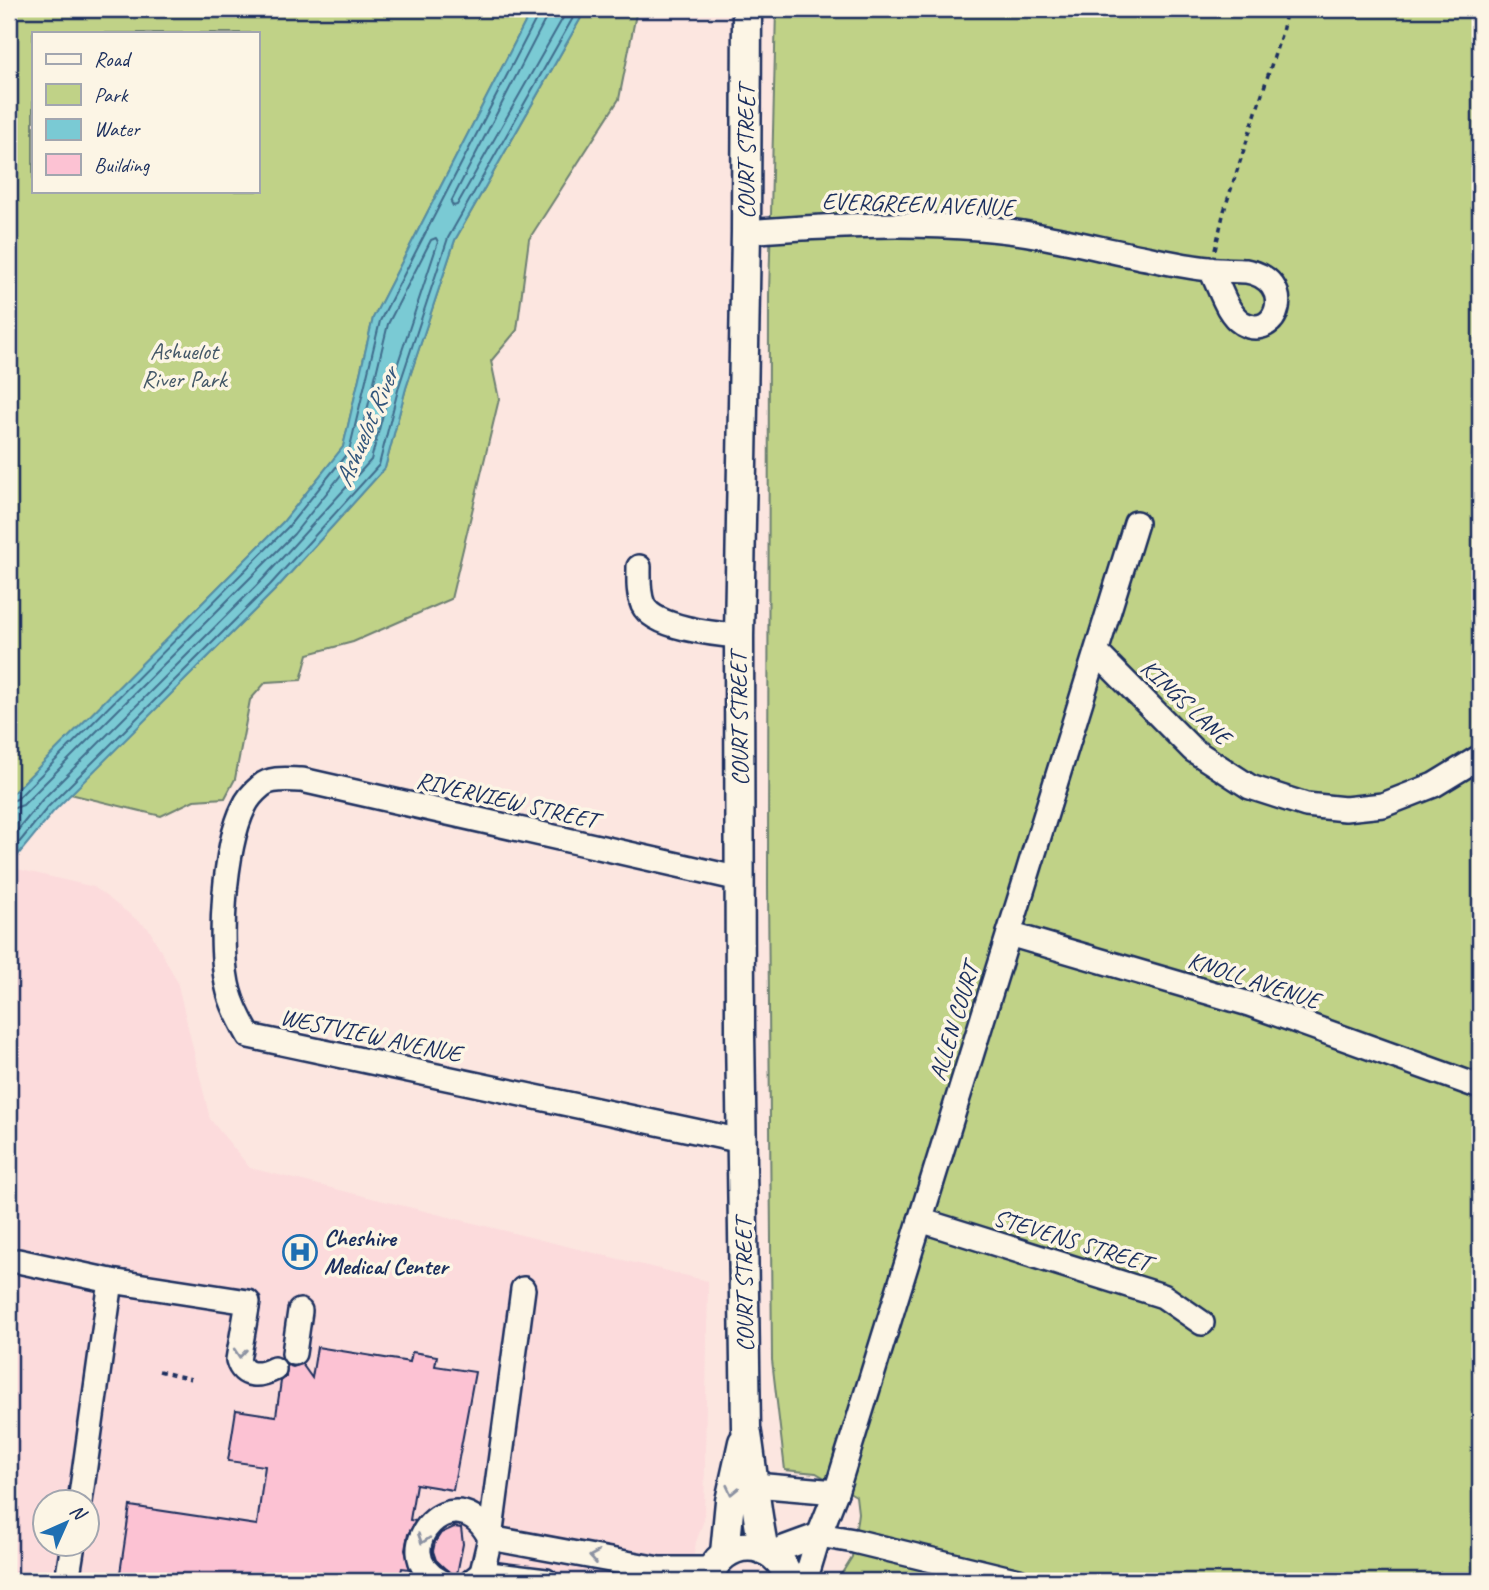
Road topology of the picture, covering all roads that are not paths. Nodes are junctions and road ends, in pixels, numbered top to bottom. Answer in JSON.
{"nodes":[{"id":1,"x":747,"y":9,"type":"edge"},
{"id":2,"x":746,"y":232,"type":"junction"},
{"id":3,"x":1210,"y":270,"type":"road end"},
{"id":4,"x":1136,"y":523,"type":"dead end"},
{"id":5,"x":639,"y":567,"type":"dead end"},
{"id":6,"x":738,"y":636,"type":"junction"},
{"id":7,"x":1097,"y":653,"type":"junction"},
{"id":8,"x":1480,"y":757,"type":"edge"},
{"id":9,"x":262,"y":785,"type":"joint"},
{"id":10,"x":740,"y":879,"type":"junction"},
{"id":11,"x":1009,"y":934,"type":"junction"},
{"id":12,"x":1480,"y":1087,"type":"edge"},
{"id":13,"x":741,"y":1141,"type":"junction"},
{"id":14,"x":919,"y":1220,"type":"junction"},
{"id":15,"x":18,"y":1261,"type":"dead end"},
{"id":16,"x":111,"y":1281,"type":"junction"},
{"id":17,"x":523,"y":1289,"type":"dead end"},
{"id":18,"x":300,"y":1311,"type":"dead end"},
{"id":19,"x":1202,"y":1323,"type":"dead end"},
{"id":20,"x":293,"y":1353,"type":"dead end"},
{"id":21,"x":274,"y":1369,"type":"dead end"},
{"id":22,"x":746,"y":1428,"type":"junction"},
{"id":23,"x":755,"y":1485,"type":"junction"},
{"id":24,"x":82,"y":1488,"type":"edge"},
{"id":25,"x":836,"y":1492,"type":"junction"},
{"id":26,"x":819,"y":1535,"type":"junction"},
{"id":27,"x":490,"y":1538,"type":"junction"},
{"id":28,"x":767,"y":1551,"type":"junction"},
{"id":29,"x":71,"y":1558,"type":"edge"},
{"id":30,"x":714,"y":1568,"type":"edge"},
{"id":31,"x":478,"y":1578,"type":"edge"},
{"id":32,"x":67,"y":1581,"type":"edge"},
{"id":33,"x":440,"y":1581,"type":"edge"},
{"id":34,"x":546,"y":1581,"type":"edge"},
{"id":35,"x":790,"y":1581,"type":"edge"},
{"id":36,"x":799,"y":1581,"type":"edge"},
{"id":37,"x":1019,"y":1581,"type":"edge"}],
"edges":[{"from":1,"to":2,"type":"main road","name":"COURT STREET"},
{"from":2,"to":3,"type":"street","name":"EVERGREEN AVENUE"},
{"from":2,"to":6,"type":"main road","name":"COURT STREET"},
{"from":4,"to":7,"type":"street","name":"ALLEN COURT"},
{"from":5,"to":6,"type":"street"},
{"from":6,"to":10,"type":"main road","name":"COURT STREET"},
{"from":7,"to":8,"type":"street","name":"KINGS LANE"},
{"from":7,"to":11,"type":"street","name":"ALLEN COURT"},
{"from":9,"to":10,"type":"street","name":"RIVERVIEW STREET"},
{"from":9,"to":13,"type":"street","name":"WESTVIEW AVENUE"},
{"from":10,"to":13,"type":"main road","name":"COURT STREET"},
{"from":11,"to":12,"type":"street","name":"KNOLL AVENUE"},
{"from":11,"to":14,"type":"street","name":"ALLEN COURT"},
{"from":13,"to":22,"type":"main road","name":"COURT STREET"},
{"from":14,"to":19,"type":"street","name":"STEVENS STREET"},
{"from":14,"to":25,"type":"street","name":"ALLEN COURT"},
{"from":15,"to":16,"type":"street"},
{"from":16,"to":21,"type":"street","one_way":true},
{"from":16,"to":24,"type":"street"},
{"from":17,"to":27,"type":"street"},
{"from":18,"to":20,"type":"street"},
{"from":22,"to":23,"type":"main road","name":"COURT STREET"},
{"from":22,"to":30,"type":"main road","name":"COURT STREET","one_way":true},
{"from":23,"to":25,"type":"street"},
{"from":23,"to":28,"type":"main road","name":"COURT STREET"},
{"from":25,"to":26,"type":"street","name":"ALLEN COURT"},
{"from":26,"to":28,"type":"street"},
{"from":26,"to":36,"type":"street","name":"ALLEN COURT"},
{"from":26,"to":37,"type":"street"},
{"from":30,"to":27,"type":"street","one_way":true},
{"from":27,"to":31,"type":"street"},
{"from":27,"to":33,"type":"street","one_way":true},
{"from":28,"to":30,"type":"main road"},
{"from":28,"to":35,"type":"main road","name":"COURT STREET"},
{"from":29,"to":32,"type":"street"},
{"from":31,"to":34,"type":"street"}]}
